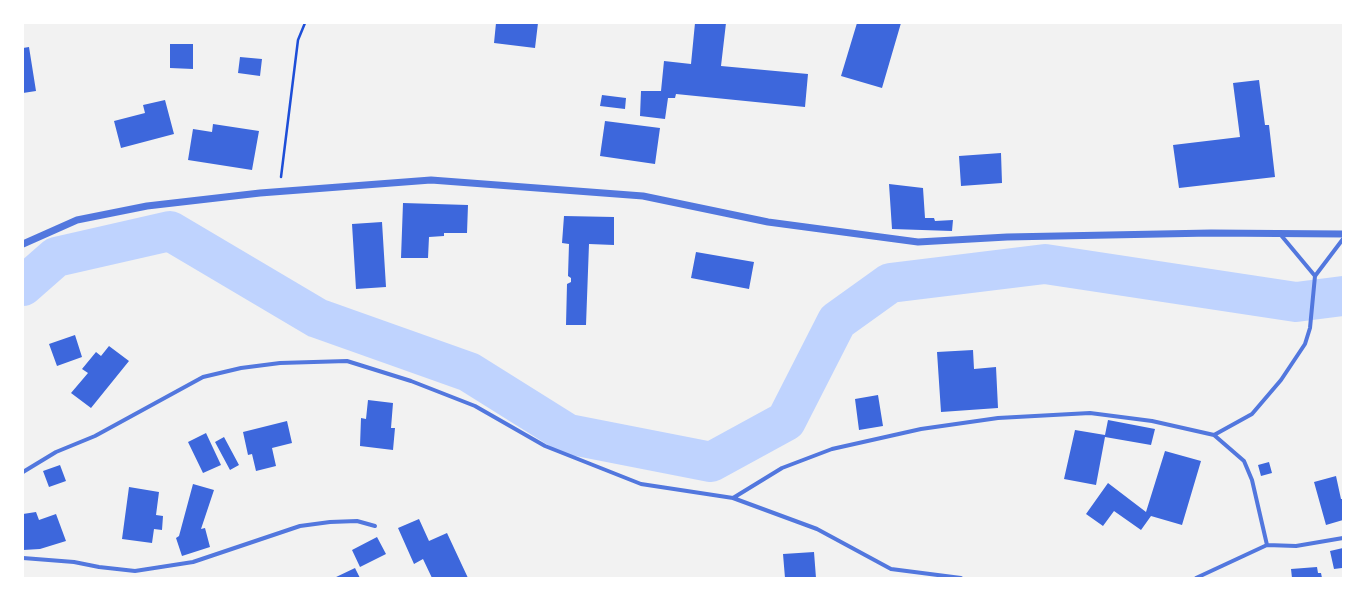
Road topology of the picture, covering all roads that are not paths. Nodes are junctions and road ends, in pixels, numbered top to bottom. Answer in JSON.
{"nodes":[{"id":1,"x":1280,"y":234,"type":"junction"},
{"id":2,"x":1343,"y":234,"type":"edge"},
{"id":3,"x":1343,"y":239,"type":"edge"},
{"id":4,"x":23,"y":244,"type":"edge"},
{"id":5,"x":1315,"y":276,"type":"junction"},
{"id":6,"x":1214,"y":435,"type":"junction"},
{"id":7,"x":23,"y":472,"type":"edge"},
{"id":8,"x":733,"y":498,"type":"junction"},
{"id":9,"x":375,"y":526,"type":"dead end"},
{"id":10,"x":1343,"y":538,"type":"edge"},
{"id":11,"x":1267,"y":545,"type":"junction"},
{"id":12,"x":23,"y":558,"type":"edge"},
{"id":13,"x":961,"y":578,"type":"edge"},
{"id":14,"x":1196,"y":578,"type":"edge"}],
"edges":[{"from":1,"to":2,"type":"street"},
{"from":1,"to":4,"type":"street"},
{"from":1,"to":5,"type":"street"},
{"from":3,"to":5,"type":"street"},
{"from":5,"to":6,"type":"street"},
{"from":6,"to":8,"type":"street"},
{"from":6,"to":11,"type":"street"},
{"from":7,"to":8,"type":"street"},
{"from":8,"to":13,"type":"street"},
{"from":9,"to":12,"type":"street"},
{"from":10,"to":11,"type":"street"},
{"from":11,"to":14,"type":"street"}]}
